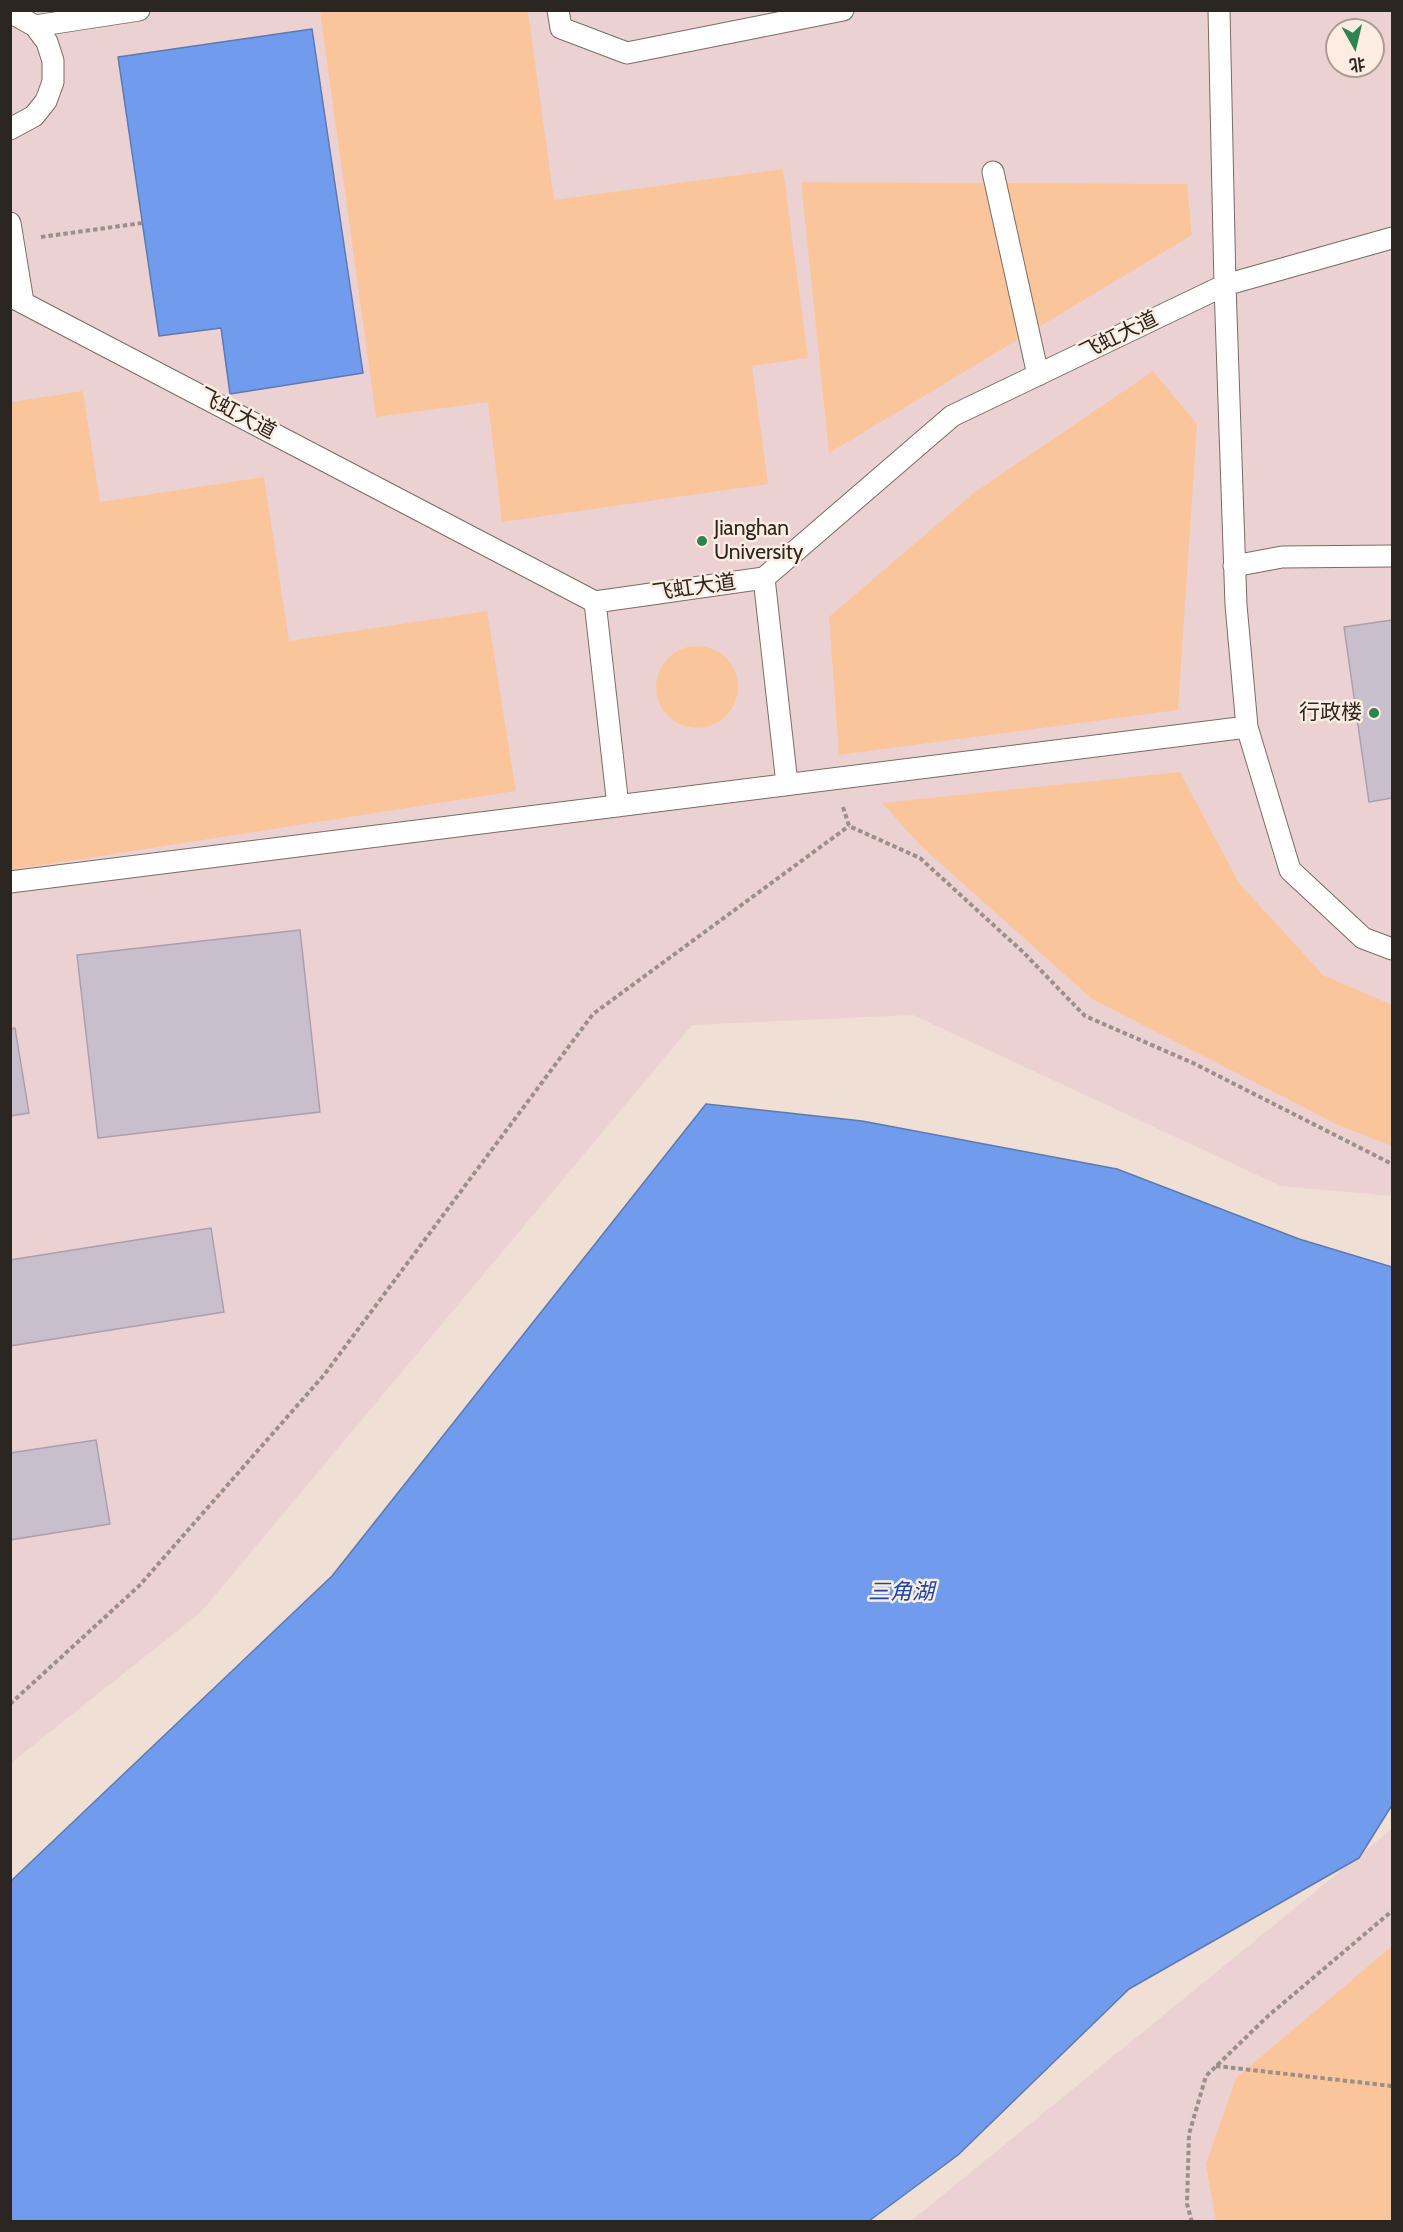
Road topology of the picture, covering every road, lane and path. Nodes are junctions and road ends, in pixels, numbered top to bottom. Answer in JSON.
{"nodes":[{"id":1,"x":139,"y":10,"type":"edge"},
{"id":2,"x":558,"y":10,"type":"edge"},
{"id":3,"x":843,"y":10,"type":"edge"},
{"id":4,"x":1219,"y":10,"type":"edge"},
{"id":5,"x":10,"y":12,"type":"edge"},
{"id":6,"x":35,"y":26,"type":"junction"},
{"id":7,"x":10,"y":129,"type":"edge"},
{"id":8,"x":993,"y":172,"type":"dead end"},
{"id":9,"x":142,"y":223,"type":"dead end"},
{"id":10,"x":12,"y":232,"type":"edge"},
{"id":11,"x":1392,"y":238,"type":"edge"},
{"id":12,"x":1225,"y":285,"type":"junction"},
{"id":13,"x":17,"y":299,"type":"edge"},
{"id":14,"x":1038,"y":375,"type":"junction"},
{"id":15,"x":1392,"y":556,"type":"edge"},
{"id":16,"x":1234,"y":566,"type":"junction"},
{"id":17,"x":764,"y":578,"type":"junction"},
{"id":18,"x":595,"y":602,"type":"junction"},
{"id":19,"x":1246,"y":727,"type":"junction"},
{"id":20,"x":834,"y":778,"type":"junction"},
{"id":21,"x":787,"y":784,"type":"junction"},
{"id":22,"x":618,"y":806,"type":"junction"},
{"id":23,"x":849,"y":826,"type":"junction"},
{"id":24,"x":10,"y":882,"type":"edge"},
{"id":25,"x":1392,"y":948,"type":"edge"},
{"id":26,"x":1392,"y":1164,"type":"edge"},
{"id":27,"x":10,"y":1704,"type":"edge"},
{"id":28,"x":1392,"y":1911,"type":"edge"},
{"id":29,"x":1216,"y":2066,"type":"junction"},
{"id":30,"x":1392,"y":2085,"type":"edge"},
{"id":31,"x":1192,"y":2222,"type":"edge"}],
"edges":[{"from":1,"to":6,"type":"lane"},
{"from":2,"to":3,"type":"lane"},
{"from":4,"to":12,"type":"lane"},
{"from":5,"to":6,"type":"lane"},
{"from":6,"to":7,"type":"lane"},
{"from":8,"to":14,"type":"lane"},
{"from":9,"to":10,"type":"path"},
{"from":10,"to":13,"type":"lane"},
{"from":11,"to":12,"type":"lane","name":"飞虹大道"},
{"from":12,"to":14,"type":"lane","name":"飞虹大道"},
{"from":12,"to":16,"type":"lane"},
{"from":13,"to":18,"type":"lane","name":"飞虹大道"},
{"from":14,"to":17,"type":"lane","name":"飞虹大道"},
{"from":15,"to":16,"type":"lane"},
{"from":16,"to":19,"type":"lane"},
{"from":17,"to":18,"type":"lane","name":"飞虹大道"},
{"from":17,"to":21,"type":"lane"},
{"from":18,"to":22,"type":"lane"},
{"from":19,"to":20,"type":"lane"},
{"from":19,"to":25,"type":"lane"},
{"from":20,"to":21,"type":"lane"},
{"from":20,"to":23,"type":"path"},
{"from":21,"to":22,"type":"lane"},
{"from":22,"to":24,"type":"lane"},
{"from":23,"to":26,"type":"path"},
{"from":23,"to":27,"type":"path"},
{"from":28,"to":29,"type":"path"},
{"from":29,"to":30,"type":"path"},
{"from":29,"to":31,"type":"path"}]}
